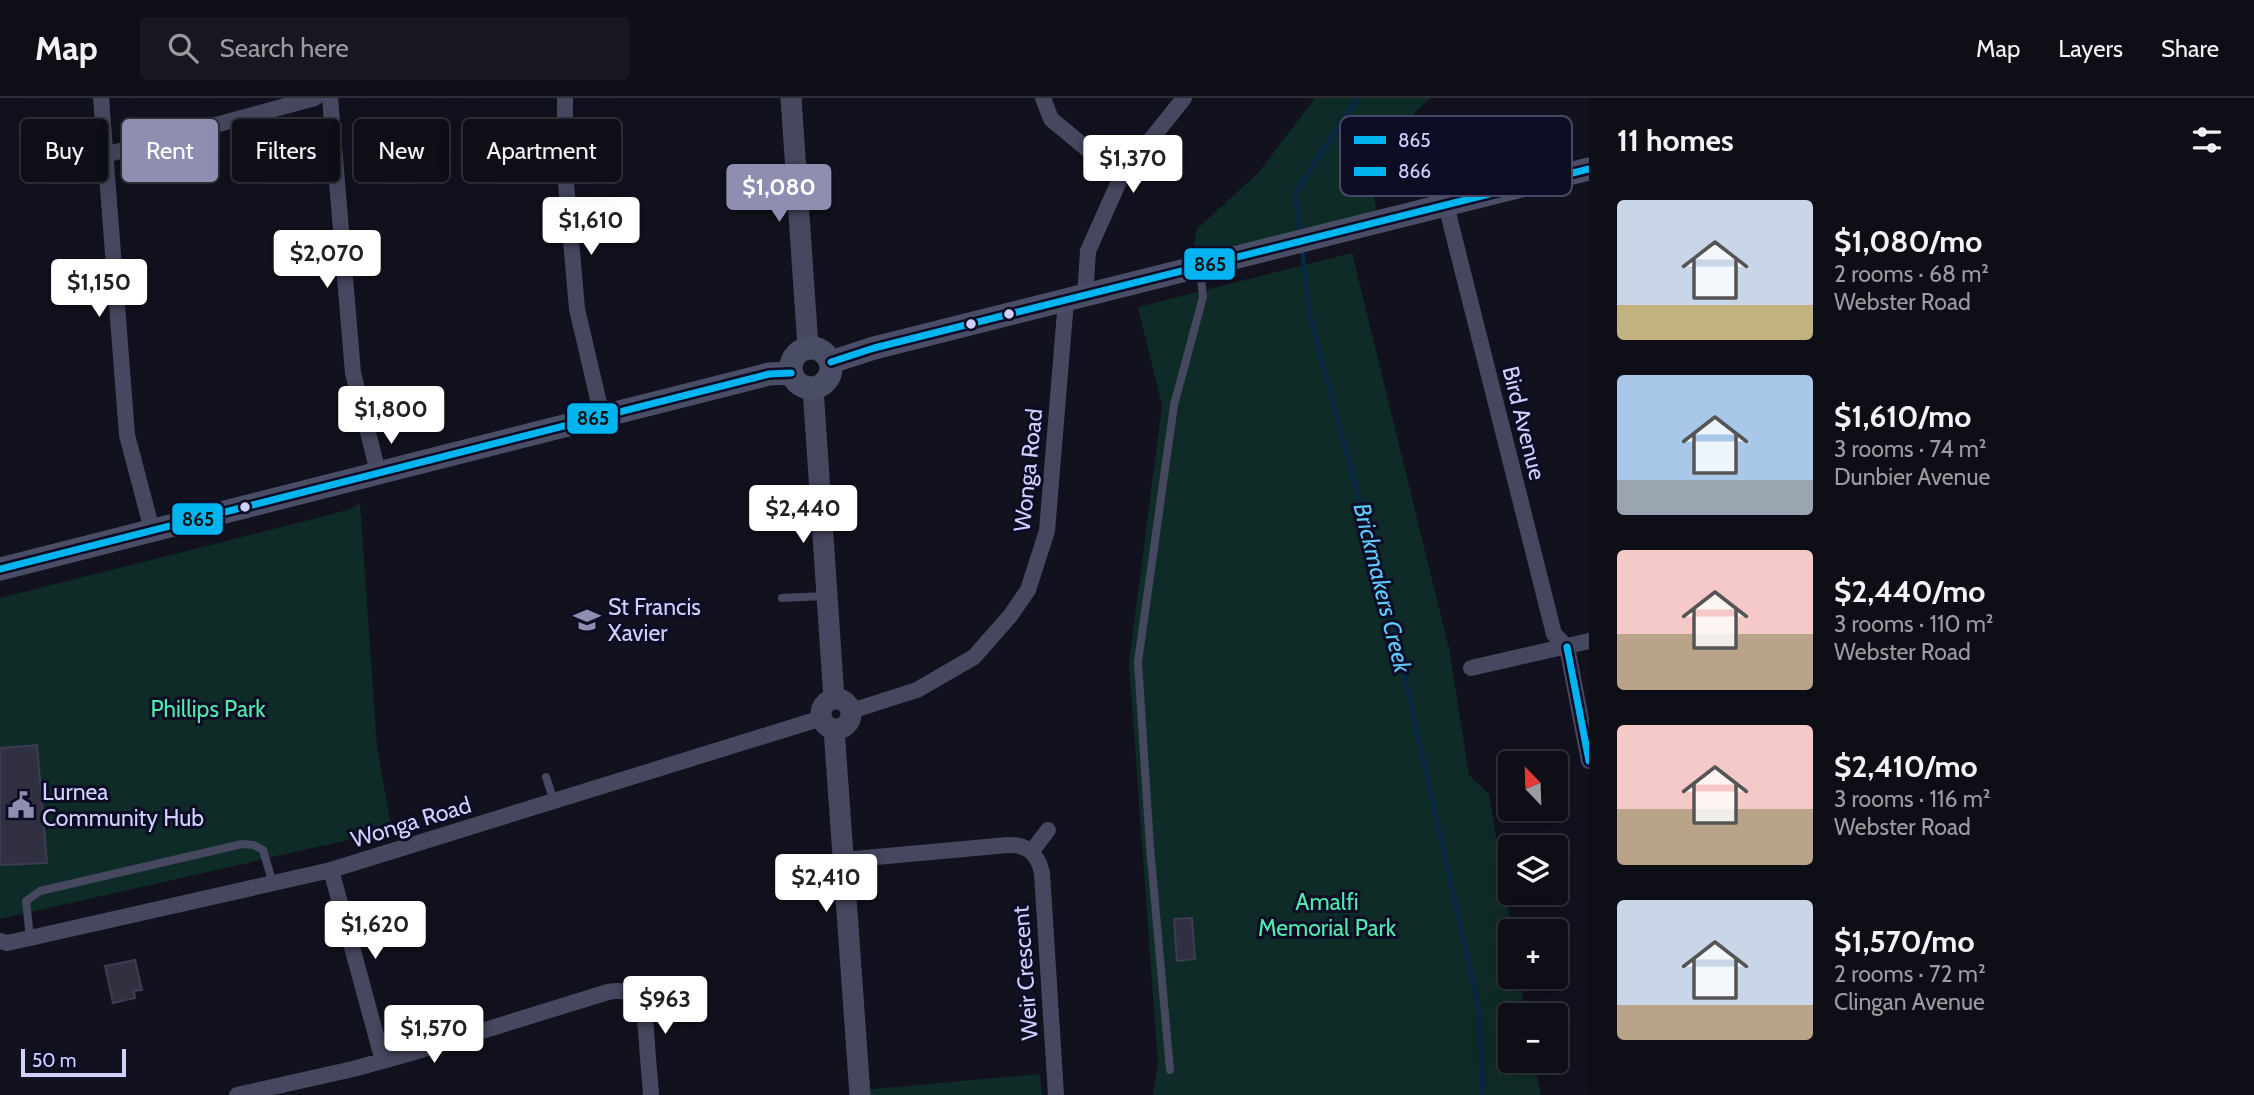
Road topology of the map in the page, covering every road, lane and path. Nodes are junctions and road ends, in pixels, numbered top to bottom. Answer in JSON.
{"nodes":[{"id":1,"x":101,"y":98,"type":"edge"},
{"id":2,"x":315,"y":98,"type":"edge"},
{"id":3,"x":330,"y":98,"type":"edge"},
{"id":4,"x":565,"y":98,"type":"edge"},
{"id":5,"x":791,"y":98,"type":"edge"},
{"id":6,"x":1043,"y":98,"type":"edge"},
{"id":7,"x":1184,"y":98,"type":"edge"},
{"id":8,"x":102,"y":119,"type":"edge"},
{"id":9,"x":108,"y":154,"type":"edge"},
{"id":10,"x":1589,"y":169,"type":"edge"},
{"id":11,"x":1572,"y":173,"type":"edge"},
{"id":12,"x":1121,"y":177,"type":"junction"},
{"id":13,"x":107,"y":182,"type":"edge"},
{"id":14,"x":1482,"y":196,"type":"edge"},
{"id":15,"x":1446,"y":205,"type":"junction"},
{"id":16,"x":1200,"y":266,"type":"junction"},
{"id":17,"x":1076,"y":298,"type":"junction"},
{"id":18,"x":808,"y":347,"type":"junction"},
{"id":19,"x":831,"y":362,"type":"junction"},
{"id":20,"x":791,"y":373,"type":"junction"},
{"id":21,"x":813,"y":388,"type":"junction"},
{"id":22,"x":602,"y":416,"type":"junction"},
{"id":23,"x":378,"y":472,"type":"junction"},
{"id":24,"x":152,"y":530,"type":"junction"},
{"id":25,"x":0,"y":569,"type":"edge"},
{"id":26,"x":827,"y":596,"type":"junction"},
{"id":27,"x":782,"y":598,"type":"dead end"},
{"id":28,"x":1589,"y":641,"type":"edge"},
{"id":29,"x":1567,"y":647,"type":"junction"},
{"id":30,"x":1471,"y":668,"type":"dead end"},
{"id":31,"x":843,"y":705,"type":"junction"},
{"id":32,"x":828,"y":724,"type":"junction"},
{"id":33,"x":1589,"y":761,"type":"edge"},
{"id":34,"x":546,"y":776,"type":"dead end"},
{"id":35,"x":554,"y":801,"type":"junction"},
{"id":36,"x":1048,"y":830,"type":"dead end"},
{"id":37,"x":1032,"y":851,"type":"junction"},
{"id":38,"x":843,"y":860,"type":"junction"},
{"id":39,"x":331,"y":870,"type":"junction"},
{"id":40,"x":273,"y":884,"type":"junction"},
{"id":41,"x":30,"y":938,"type":"junction"},
{"id":42,"x":2,"y":944,"type":"edge"},
{"id":43,"x":383,"y":1060,"type":"junction"},
{"id":44,"x":1170,"y":1070,"type":"dead end"},
{"id":45,"x":237,"y":1095,"type":"edge"},
{"id":46,"x":651,"y":1095,"type":"edge"},
{"id":47,"x":859,"y":1095,"type":"edge"},
{"id":48,"x":1056,"y":1095,"type":"edge"}],
"edges":[{"from":1,"to":8,"type":"street"},
{"from":2,"to":9,"type":"street"},
{"from":3,"to":23,"type":"street"},
{"from":4,"to":22,"type":"street"},
{"from":5,"to":18,"type":"street"},
{"from":6,"to":12,"type":"street"},
{"from":7,"to":12,"type":"street","name":"Wonga Road"},
{"from":10,"to":11,"type":"main road"},
{"from":12,"to":17,"type":"street","name":"Wonga Road"},
{"from":13,"to":24,"type":"street"},
{"from":14,"to":15,"type":"main road"},
{"from":15,"to":16,"type":"main road"},
{"from":15,"to":29,"type":"street","name":"Bird Avenue"},
{"from":16,"to":17,"type":"main road"},
{"from":16,"to":44,"type":"lane"},
{"from":17,"to":19,"type":"main road"},
{"from":17,"to":31,"type":"street","name":"Wonga Road"},
{"from":18,"to":19,"type":"main road"},
{"from":18,"to":20,"type":"main road"},
{"from":19,"to":21,"type":"main road"},
{"from":20,"to":21,"type":"main road"},
{"from":20,"to":22,"type":"main road"},
{"from":21,"to":26,"type":"street"},
{"from":22,"to":23,"type":"main road"},
{"from":23,"to":24,"type":"main road"},
{"from":24,"to":25,"type":"main road"},
{"from":26,"to":27,"type":"lane"},
{"from":26,"to":31,"type":"street"},
{"from":28,"to":29,"type":"street"},
{"from":29,"to":30,"type":"street"},
{"from":29,"to":33,"type":"street","name":"Bird Avenue"},
{"from":31,"to":32,"type":"street"},
{"from":32,"to":35,"type":"street","name":"Wonga Road"},
{"from":32,"to":38,"type":"street"},
{"from":34,"to":35,"type":"lane"},
{"from":35,"to":39,"type":"street","name":"Wonga Road"},
{"from":36,"to":37,"type":"street"},
{"from":37,"to":38,"type":"street"},
{"from":37,"to":48,"type":"street","name":"Weir Crescent"},
{"from":38,"to":47,"type":"street"},
{"from":39,"to":40,"type":"street","name":"Wonga Road"},
{"from":39,"to":43,"type":"street"},
{"from":40,"to":41,"type":"street","name":"Wonga Road"},
{"from":40,"to":41,"type":"lane"},
{"from":41,"to":42,"type":"street","name":"Wonga Road"},
{"from":43,"to":45,"type":"street"},
{"from":43,"to":46,"type":"street"}]}
